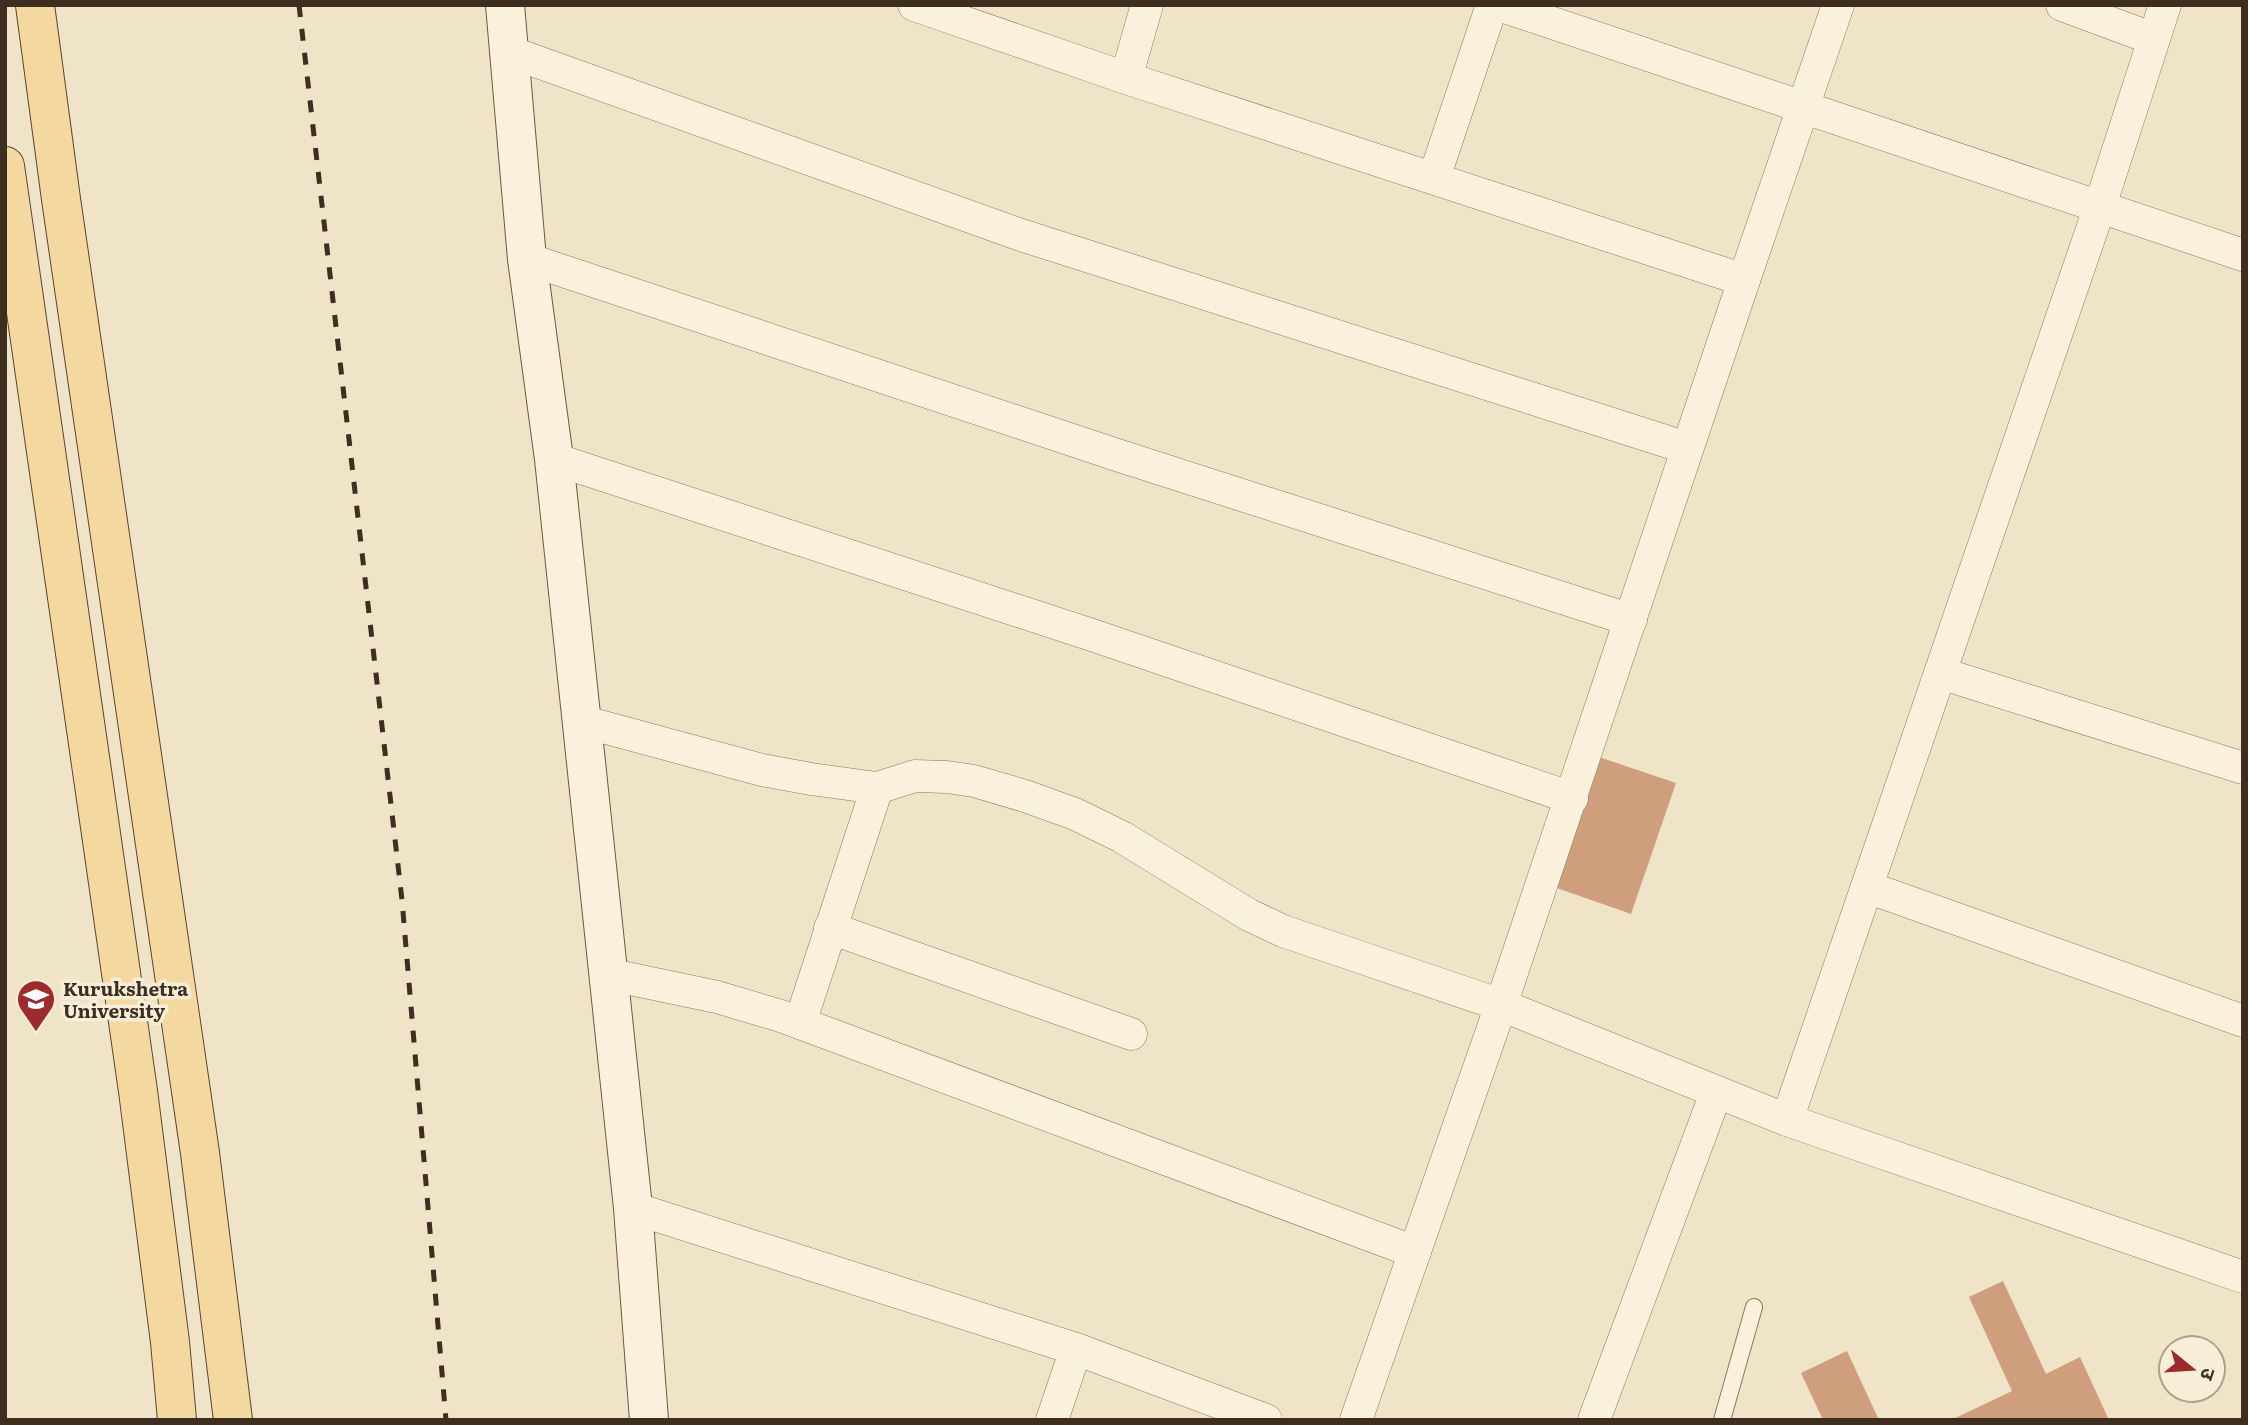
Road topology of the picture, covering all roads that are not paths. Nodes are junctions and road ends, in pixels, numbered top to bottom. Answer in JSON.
{"nodes":[{"id":1,"x":35,"y":5,"type":"edge"},
{"id":2,"x":505,"y":5,"type":"edge"},
{"id":3,"x":914,"y":5,"type":"edge"},
{"id":4,"x":1147,"y":5,"type":"edge"},
{"id":5,"x":1492,"y":5,"type":"edge"},
{"id":6,"x":1499,"y":5,"type":"edge"},
{"id":7,"x":1839,"y":5,"type":"edge"},
{"id":8,"x":2062,"y":5,"type":"edge"},
{"id":9,"x":2165,"y":5,"type":"edge"},
{"id":10,"x":2154,"y":39,"type":"junction"},
{"id":11,"x":510,"y":51,"type":"junction"},
{"id":12,"x":1126,"y":78,"type":"junction"},
{"id":13,"x":1805,"y":108,"type":"junction"},
{"id":14,"x":5,"y":166,"type":"edge"},
{"id":15,"x":1434,"y":178,"type":"junction"},
{"id":16,"x":2100,"y":206,"type":"junction"},
{"id":17,"x":2243,"y":254,"type":"edge"},
{"id":18,"x":527,"y":259,"type":"junction"},
{"id":19,"x":1744,"y":280,"type":"junction"},
{"id":20,"x":1687,"y":448,"type":"junction"},
{"id":21,"x":554,"y":459,"type":"junction"},
{"id":22,"x":1631,"y":620,"type":"junction"},
{"id":23,"x":1940,"y":673,"type":"junction"},
{"id":24,"x":581,"y":720,"type":"junction"},
{"id":25,"x":2240,"y":757,"type":"edge"},
{"id":26,"x":877,"y":788,"type":"junction"},
{"id":27,"x":1572,"y":798,"type":"junction"},
{"id":28,"x":1867,"y":887,"type":"junction"},
{"id":29,"x":830,"y":928,"type":"junction"},
{"id":30,"x":607,"y":974,"type":"junction"},
{"id":31,"x":1501,"y":1005,"type":"junction"},
{"id":32,"x":2243,"y":1021,"type":"edge"},
{"id":33,"x":800,"y":1023,"type":"junction"},
{"id":34,"x":1131,"y":1034,"type":"dead end"},
{"id":35,"x":1716,"y":1093,"type":"junction"},
{"id":36,"x":1787,"y":1120,"type":"junction"},
{"id":37,"x":633,"y":1208,"type":"junction"},
{"id":38,"x":1415,"y":1252,"type":"junction"},
{"id":39,"x":2243,"y":1277,"type":"edge"},
{"id":40,"x":1754,"y":1307,"type":"dead end"},
{"id":41,"x":1076,"y":1349,"type":"junction"},
{"id":42,"x":177,"y":1420,"type":"edge"},
{"id":43,"x":233,"y":1420,"type":"edge"},
{"id":44,"x":649,"y":1420,"type":"edge"},
{"id":45,"x":1052,"y":1420,"type":"edge"},
{"id":46,"x":1266,"y":1420,"type":"edge"},
{"id":47,"x":1356,"y":1420,"type":"edge"},
{"id":48,"x":1594,"y":1420,"type":"edge"},
{"id":49,"x":1722,"y":1420,"type":"edge"}],
"edges":[{"from":1,"to":43,"type":"main road"},
{"from":2,"to":11,"type":"street"},
{"from":3,"to":12,"type":"street"},
{"from":4,"to":12,"type":"street"},
{"from":5,"to":15,"type":"street"},
{"from":6,"to":13,"type":"street"},
{"from":7,"to":13,"type":"street"},
{"from":8,"to":10,"type":"street"},
{"from":9,"to":10,"type":"street"},
{"from":10,"to":16,"type":"street"},
{"from":11,"to":18,"type":"street"},
{"from":11,"to":20,"type":"street"},
{"from":12,"to":15,"type":"street"},
{"from":13,"to":16,"type":"street"},
{"from":13,"to":19,"type":"street"},
{"from":14,"to":42,"type":"main road"},
{"from":15,"to":19,"type":"street"},
{"from":16,"to":17,"type":"street"},
{"from":16,"to":23,"type":"street"},
{"from":18,"to":21,"type":"street"},
{"from":18,"to":22,"type":"street"},
{"from":19,"to":20,"type":"street"},
{"from":20,"to":22,"type":"street"},
{"from":21,"to":24,"type":"street"},
{"from":21,"to":27,"type":"street"},
{"from":22,"to":27,"type":"street"},
{"from":23,"to":25,"type":"street"},
{"from":23,"to":28,"type":"street"},
{"from":24,"to":26,"type":"street"},
{"from":24,"to":30,"type":"street"},
{"from":26,"to":29,"type":"street"},
{"from":26,"to":31,"type":"street"},
{"from":27,"to":31,"type":"street"},
{"from":28,"to":32,"type":"street"},
{"from":28,"to":36,"type":"street"},
{"from":29,"to":33,"type":"street"},
{"from":29,"to":34,"type":"street"},
{"from":30,"to":33,"type":"street"},
{"from":30,"to":37,"type":"street"},
{"from":31,"to":35,"type":"street"},
{"from":31,"to":38,"type":"street"},
{"from":33,"to":38,"type":"street"},
{"from":35,"to":36,"type":"street"},
{"from":35,"to":48,"type":"street"},
{"from":36,"to":39,"type":"street"},
{"from":37,"to":41,"type":"street"},
{"from":37,"to":44,"type":"street"},
{"from":38,"to":47,"type":"street"},
{"from":40,"to":49,"type":"lane"},
{"from":41,"to":45,"type":"street"},
{"from":41,"to":46,"type":"street"}]}
